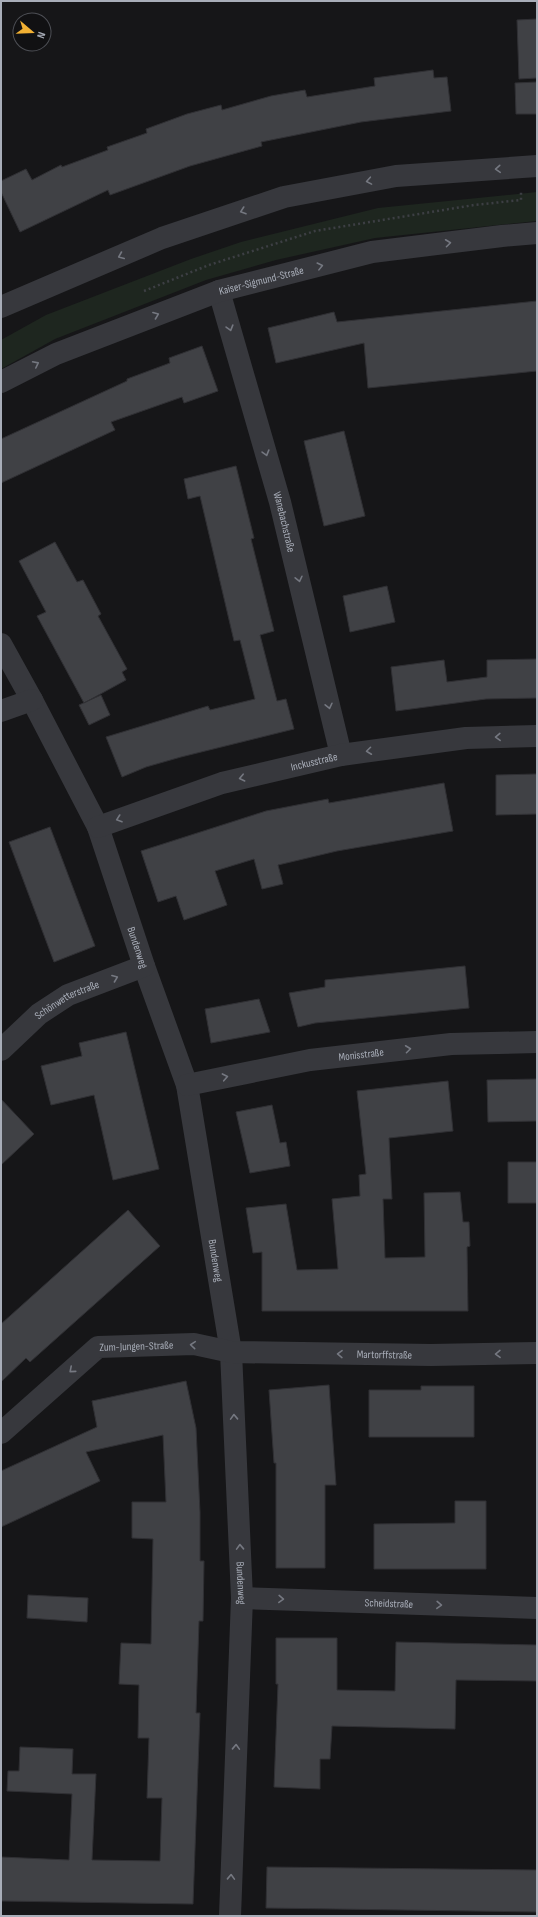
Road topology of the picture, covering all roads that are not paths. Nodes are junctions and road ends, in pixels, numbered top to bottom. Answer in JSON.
{"nodes":[{"id":1,"x":537,"y":166,"type":"edge"},
{"id":2,"x":537,"y":233,"type":"edge"},
{"id":3,"x":219,"y":291,"type":"junction"},
{"id":4,"x":1,"y":307,"type":"edge"},
{"id":5,"x":1,"y":382,"type":"edge"},
{"id":6,"x":1,"y":644,"type":"edge"},
{"id":7,"x":32,"y":700,"type":"junction"},
{"id":8,"x":1,"y":711,"type":"edge"},
{"id":9,"x":537,"y":736,"type":"edge"},
{"id":10,"x":341,"y":755,"type":"junction"},
{"id":11,"x":98,"y":826,"type":"junction"},
{"id":12,"x":144,"y":966,"type":"junction"},
{"id":13,"x":537,"y":1042,"type":"edge"},
{"id":14,"x":1,"y":1050,"type":"edge"},
{"id":15,"x":187,"y":1085,"type":"junction"},
{"id":16,"x":231,"y":1352,"type":"junction"},
{"id":17,"x":537,"y":1353,"type":"edge"},
{"id":18,"x":1,"y":1433,"type":"edge"},
{"id":19,"x":242,"y":1598,"type":"junction"},
{"id":20,"x":537,"y":1608,"type":"edge"},
{"id":21,"x":230,"y":1916,"type":"edge"}],
"edges":[{"from":1,"to":4,"type":"street","one_way":true},
{"from":3,"to":2,"type":"street","name":"Kaiser-Sigmund-Straße","one_way":true},
{"from":5,"to":3,"type":"street","name":"Kaiser-Sigmund-Straße","one_way":true},
{"from":3,"to":10,"type":"street","name":"Wanebachstraße","one_way":true},
{"from":6,"to":7,"type":"street","name":"Bundenweg"},
{"from":7,"to":8,"type":"street"},
{"from":7,"to":11,"type":"street","name":"Bundenweg"},
{"from":9,"to":10,"type":"street","name":"Inckusstraße","one_way":true},
{"from":10,"to":11,"type":"street","name":"Inckusstraße","one_way":true},
{"from":11,"to":12,"type":"street","name":"Bundenweg"},
{"from":14,"to":12,"type":"street","name":"Schönwetterstraße","one_way":true},
{"from":12,"to":15,"type":"street","name":"Bundenweg"},
{"from":15,"to":13,"type":"street","name":"Monisstraße","one_way":true},
{"from":15,"to":16,"type":"street","name":"Bundenweg"},
{"from":17,"to":16,"type":"street","name":"Martorffstraße","one_way":true},
{"from":16,"to":18,"type":"street","name":"Zum-Jungen-Straße","one_way":true},
{"from":19,"to":16,"type":"street","name":"Bundenweg","one_way":true},
{"from":19,"to":20,"type":"street","name":"Scheidstraße","one_way":true},
{"from":21,"to":19,"type":"street","name":"Bundenweg","one_way":true}]}
